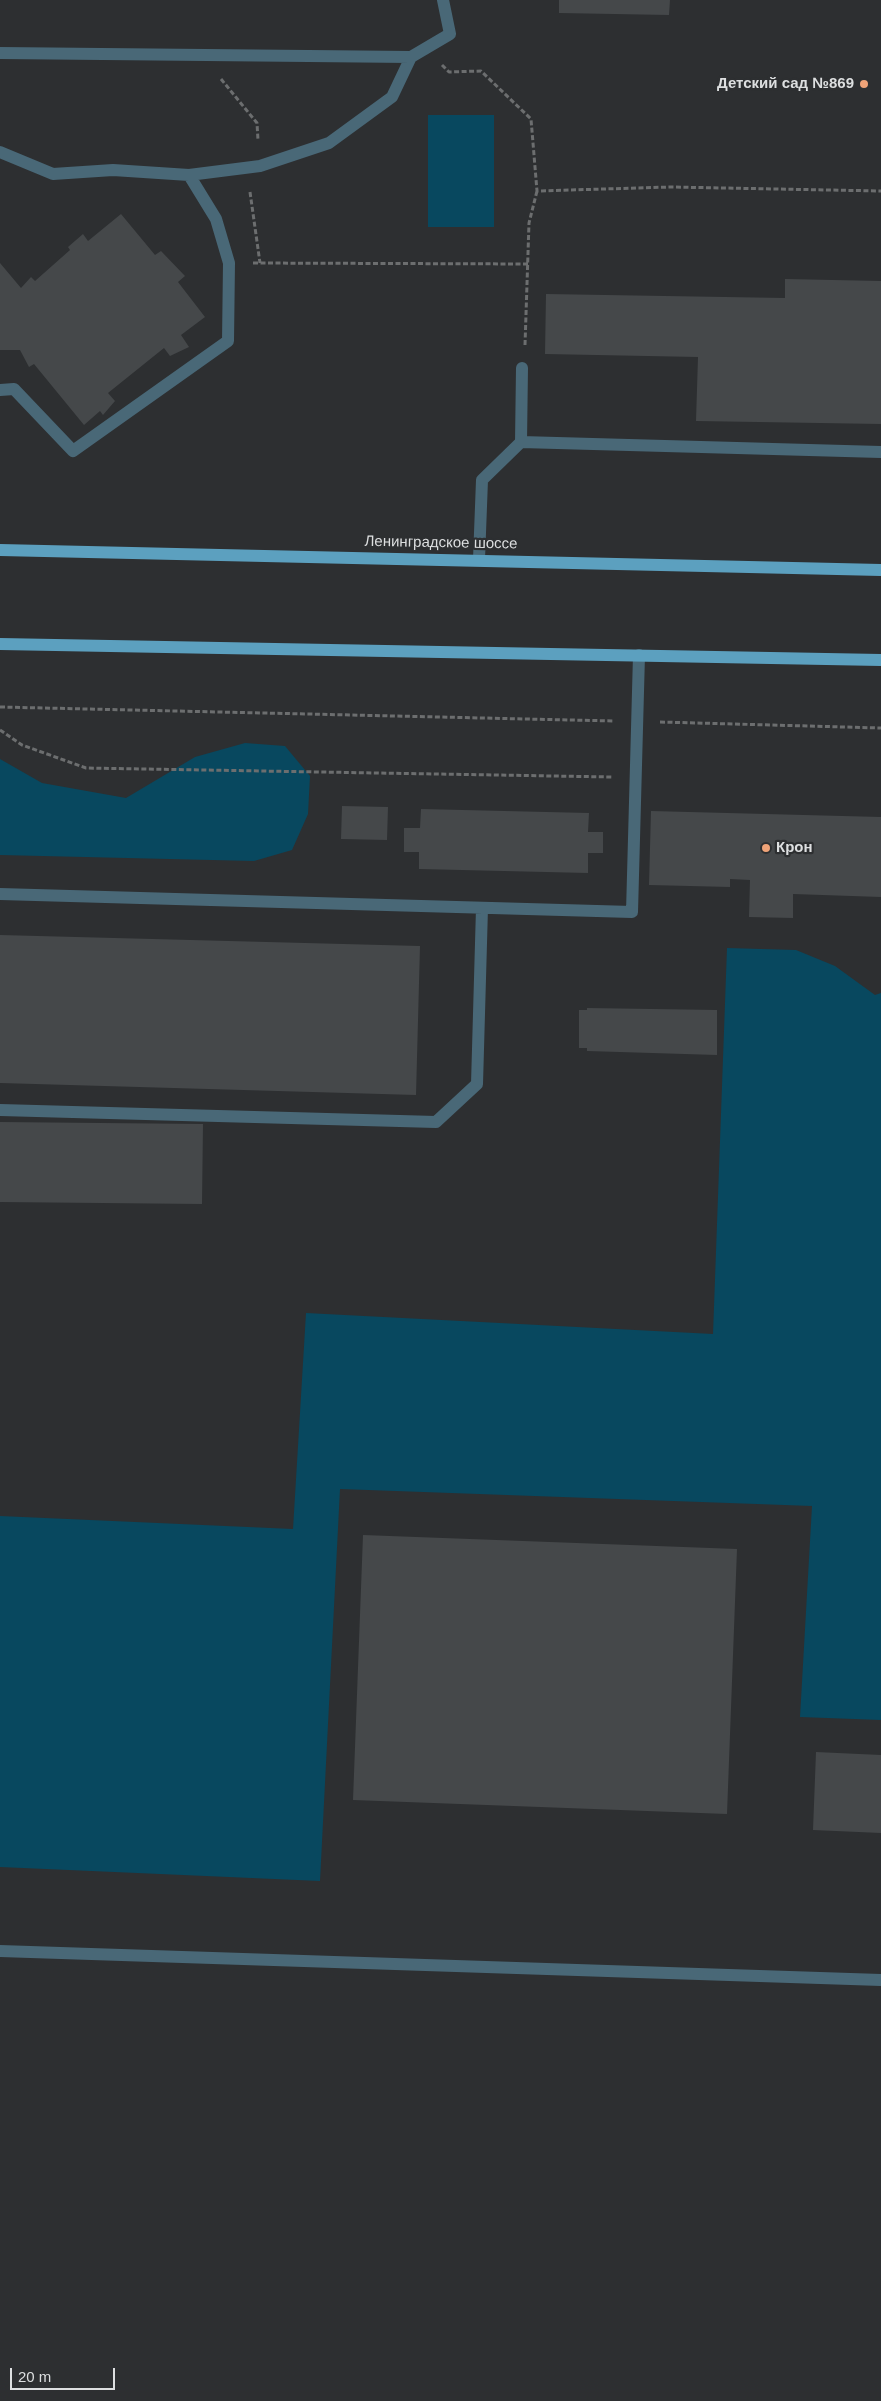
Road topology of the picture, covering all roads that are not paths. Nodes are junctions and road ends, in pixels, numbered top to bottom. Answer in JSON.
{"nodes":[{"id":1,"x":443,"y":0,"type":"edge"},
{"id":2,"x":0,"y":53,"type":"edge"},
{"id":3,"x":411,"y":57,"type":"junction"},
{"id":4,"x":0,"y":152,"type":"edge"},
{"id":5,"x":189,"y":176,"type":"junction"},
{"id":6,"x":522,"y":368,"type":"dead end"},
{"id":7,"x":0,"y":390,"type":"edge"},
{"id":8,"x":521,"y":442,"type":"junction"},
{"id":9,"x":881,"y":452,"type":"edge"},
{"id":10,"x":0,"y":550,"type":"edge"},
{"id":11,"x":479,"y":560,"type":"junction"},
{"id":12,"x":881,"y":570,"type":"edge"},
{"id":13,"x":0,"y":644,"type":"edge"},
{"id":14,"x":638,"y":655,"type":"junction"},
{"id":15,"x":881,"y":660,"type":"edge"},
{"id":16,"x":0,"y":894,"type":"edge"},
{"id":17,"x":482,"y":908,"type":"junction"},
{"id":18,"x":0,"y":1110,"type":"edge"},
{"id":19,"x":0,"y":1951,"type":"edge"},
{"id":20,"x":881,"y":1980,"type":"edge"}],
"edges":[{"from":1,"to":3,"type":"lane"},
{"from":2,"to":3,"type":"lane"},
{"from":3,"to":5,"type":"lane"},
{"from":4,"to":5,"type":"lane"},
{"from":5,"to":7,"type":"lane"},
{"from":6,"to":8,"type":"lane"},
{"from":8,"to":9,"type":"lane"},
{"from":8,"to":11,"type":"lane"},
{"from":10,"to":11,"type":"main road","name":"Ленинградское шоссе"},
{"from":11,"to":12,"type":"main road","name":"Ленинградское шоссе"},
{"from":13,"to":14,"type":"main road"},
{"from":14,"to":15,"type":"main road"},
{"from":14,"to":17,"type":"lane"},
{"from":16,"to":17,"type":"lane"},
{"from":17,"to":18,"type":"lane"},
{"from":19,"to":20,"type":"lane"}]}
